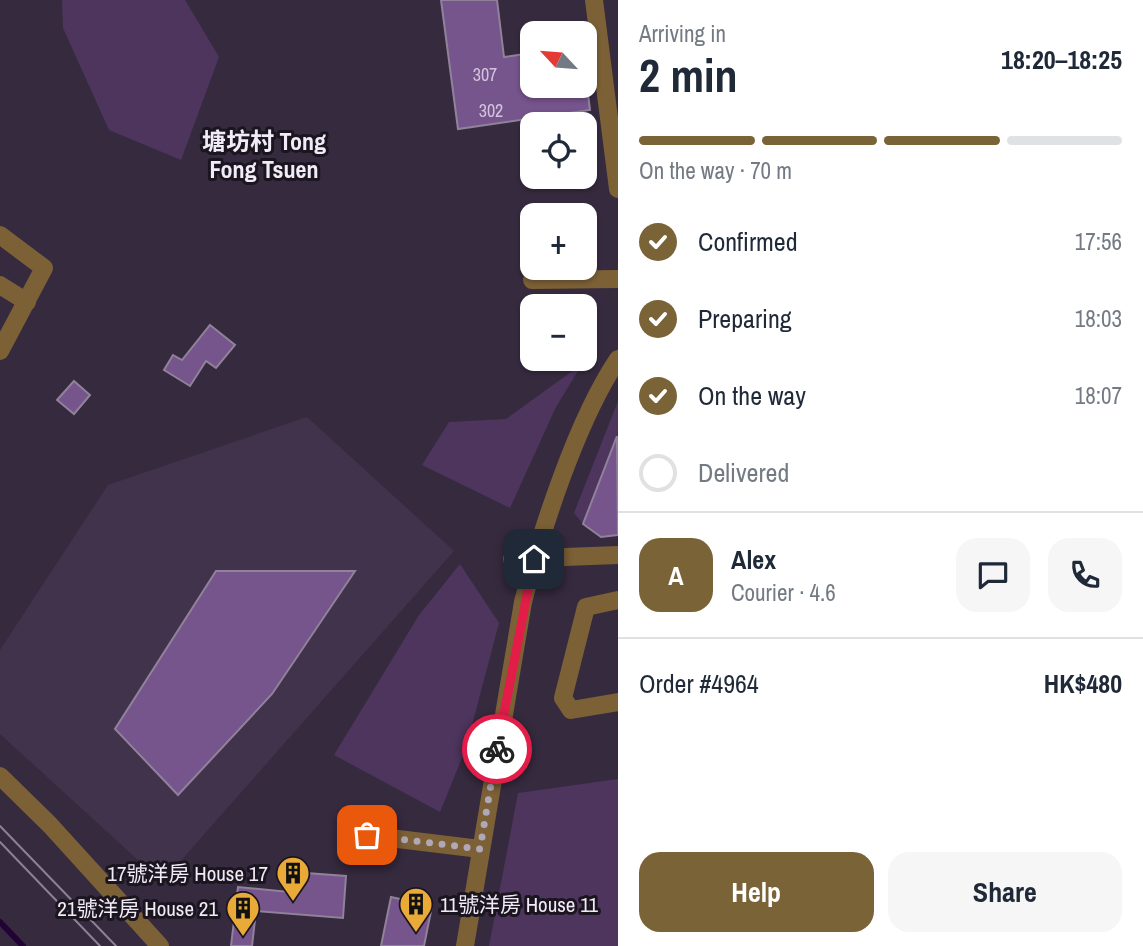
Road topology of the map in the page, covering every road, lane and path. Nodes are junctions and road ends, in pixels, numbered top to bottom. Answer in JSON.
{"nodes":[{"id":1,"x":594,"y":0,"type":"edge"},
{"id":2,"x":618,"y":188,"type":"edge"},
{"id":3,"x":0,"y":235,"type":"edge"},
{"id":4,"x":597,"y":279,"type":"edge"},
{"id":5,"x":618,"y":279,"type":"edge"},
{"id":6,"x":0,"y":285,"type":"edge"},
{"id":7,"x":27,"y":302,"type":"junction"},
{"id":8,"x":0,"y":351,"type":"edge"},
{"id":9,"x":618,"y":359,"type":"edge"},
{"id":10,"x":618,"y":555,"type":"edge"},
{"id":11,"x":512,"y":559,"type":"dead end"},
{"id":12,"x":534,"y":559,"type":"junction"},
{"id":13,"x":618,"y":600,"type":"edge"},
{"id":14,"x":618,"y":702,"type":"edge"},
{"id":15,"x":0,"y":776,"type":"edge"},
{"id":16,"x":357,"y":834,"type":"dead end"},
{"id":17,"x":480,"y":849,"type":"junction"},
{"id":18,"x":160,"y":946,"type":"edge"},
{"id":19,"x":465,"y":946,"type":"edge"}],
"edges":[{"from":1,"to":2,"type":"street"},
{"from":3,"to":7,"type":"street"},
{"from":4,"to":5,"type":"street"},
{"from":6,"to":7,"type":"street"},
{"from":7,"to":8,"type":"street"},
{"from":9,"to":12,"type":"street"},
{"from":10,"to":12,"type":"street"},
{"from":11,"to":12,"type":"street"},
{"from":12,"to":17,"type":"street"},
{"from":13,"to":14,"type":"street"},
{"from":15,"to":18,"type":"street"},
{"from":16,"to":17,"type":"street"},
{"from":17,"to":19,"type":"street"}]}
